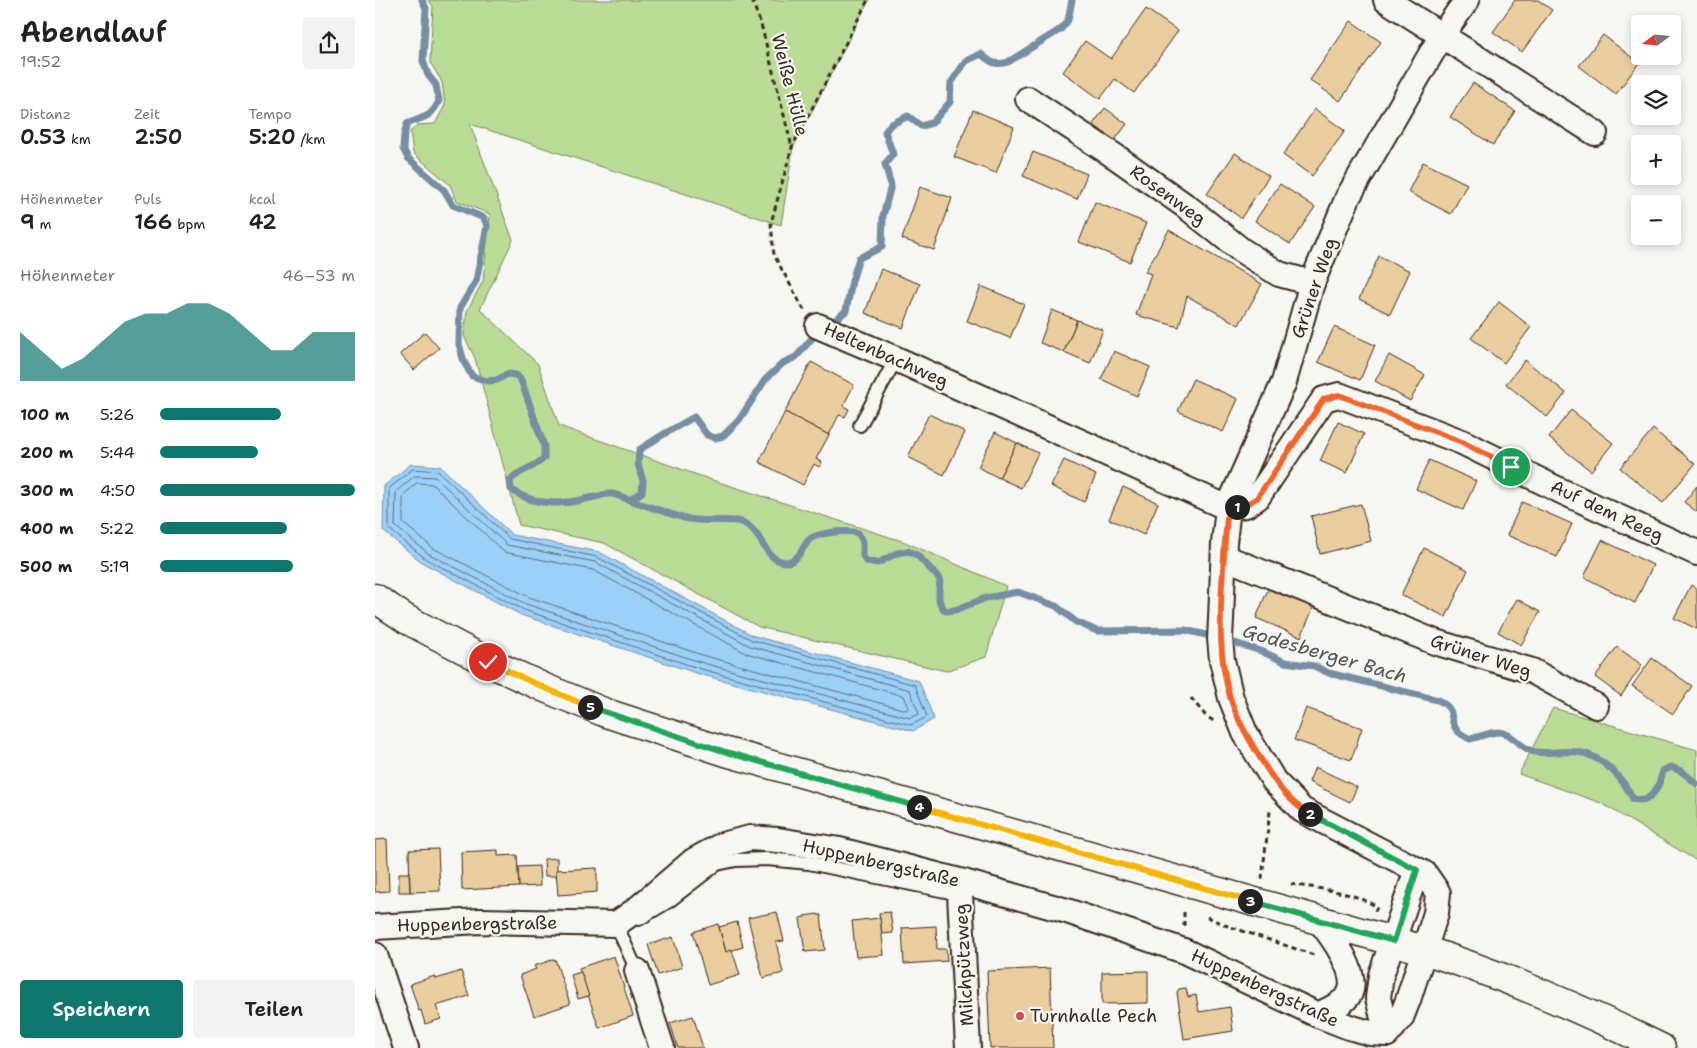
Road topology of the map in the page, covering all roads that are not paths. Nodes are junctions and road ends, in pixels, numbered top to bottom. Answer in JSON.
{"nodes":[{"id":1,"x":1386,"y":0,"type":"edge"},
{"id":2,"x":1467,"y":0,"type":"edge"},
{"id":3,"x":1443,"y":35,"type":"junction"},
{"id":4,"x":1027,"y":99,"type":"dead end"},
{"id":5,"x":1595,"y":133,"type":"dead end"},
{"id":6,"x":1312,"y":282,"type":"junction"},
{"id":7,"x":825,"y":329,"type":"road end"},
{"id":8,"x":895,"y":359,"type":"junction"},
{"id":9,"x":860,"y":425,"type":"dead end"},
{"id":10,"x":1228,"y":508,"type":"junction"},
{"id":11,"x":1697,"y":553,"type":"edge"},
{"id":12,"x":1224,"y":557,"type":"junction"},
{"id":13,"x":375,"y":598,"type":"edge"},
{"id":14,"x":1596,"y":706,"type":"dead end"},
{"id":15,"x":1417,"y":870,"type":"junction"},
{"id":16,"x":962,"y":888,"type":"junction"},
{"id":17,"x":1318,"y":919,"type":"junction"},
{"id":18,"x":616,"y":924,"type":"junction"},
{"id":19,"x":375,"y":927,"type":"edge"},
{"id":20,"x":1394,"y":941,"type":"junction"},
{"id":21,"x":1424,"y":950,"type":"junction"},
{"id":22,"x":375,"y":955,"type":"edge"},
{"id":23,"x":637,"y":971,"type":"joint"},
{"id":24,"x":1353,"y":980,"type":"junction"},
{"id":25,"x":1318,"y":1015,"type":"junction"},
{"id":26,"x":1392,"y":1041,"type":"edge"},
{"id":27,"x":406,"y":1048,"type":"edge"},
{"id":28,"x":662,"y":1048,"type":"edge"},
{"id":29,"x":968,"y":1048,"type":"edge"},
{"id":30,"x":1661,"y":1048,"type":"edge"}],
"edges":[{"from":1,"to":3,"type":"street"},
{"from":2,"to":3,"type":"street","name":"Grüner Weg"},
{"from":3,"to":5,"type":"street"},
{"from":3,"to":6,"type":"street","name":"Grüner Weg"},
{"from":4,"to":6,"type":"street","name":"Rosenweg"},
{"from":6,"to":10,"type":"street","name":"Grüner Weg"},
{"from":7,"to":8,"type":"street","name":"Heltenbachweg"},
{"from":8,"to":9,"type":"lane"},
{"from":8,"to":10,"type":"street","name":"Heltenbachweg"},
{"from":10,"to":11,"type":"street","name":"Auf dem Reeg"},
{"from":10,"to":12,"type":"street","name":"Grüner Weg"},
{"from":12,"to":14,"type":"street","name":"Grüner Weg"},
{"from":12,"to":15,"type":"street","name":"Grüner Weg"},
{"from":13,"to":17,"type":"main road"},
{"from":15,"to":20,"type":"street"},
{"from":15,"to":21,"type":"street","name":"Grüner Weg"},
{"from":16,"to":18,"type":"street","name":"Huppenbergstraße"},
{"from":16,"to":25,"type":"street","name":"Huppenbergstraße"},
{"from":16,"to":29,"type":"street","name":"Milchpützweg"},
{"from":17,"to":20,"type":"main road"},
{"from":17,"to":24,"type":"street"},
{"from":18,"to":19,"type":"street","name":"Huppenbergstraße"},
{"from":18,"to":23,"type":"lane"},
{"from":20,"to":21,"type":"main road"},
{"from":20,"to":26,"type":"street"},
{"from":21,"to":26,"type":"street"},
{"from":21,"to":30,"type":"main road"},
{"from":22,"to":27,"type":"street"},
{"from":23,"to":28,"type":"street"},
{"from":24,"to":25,"type":"street"},
{"from":24,"to":26,"type":"street"},
{"from":25,"to":26,"type":"street","name":"Huppenbergstraße"}]}
